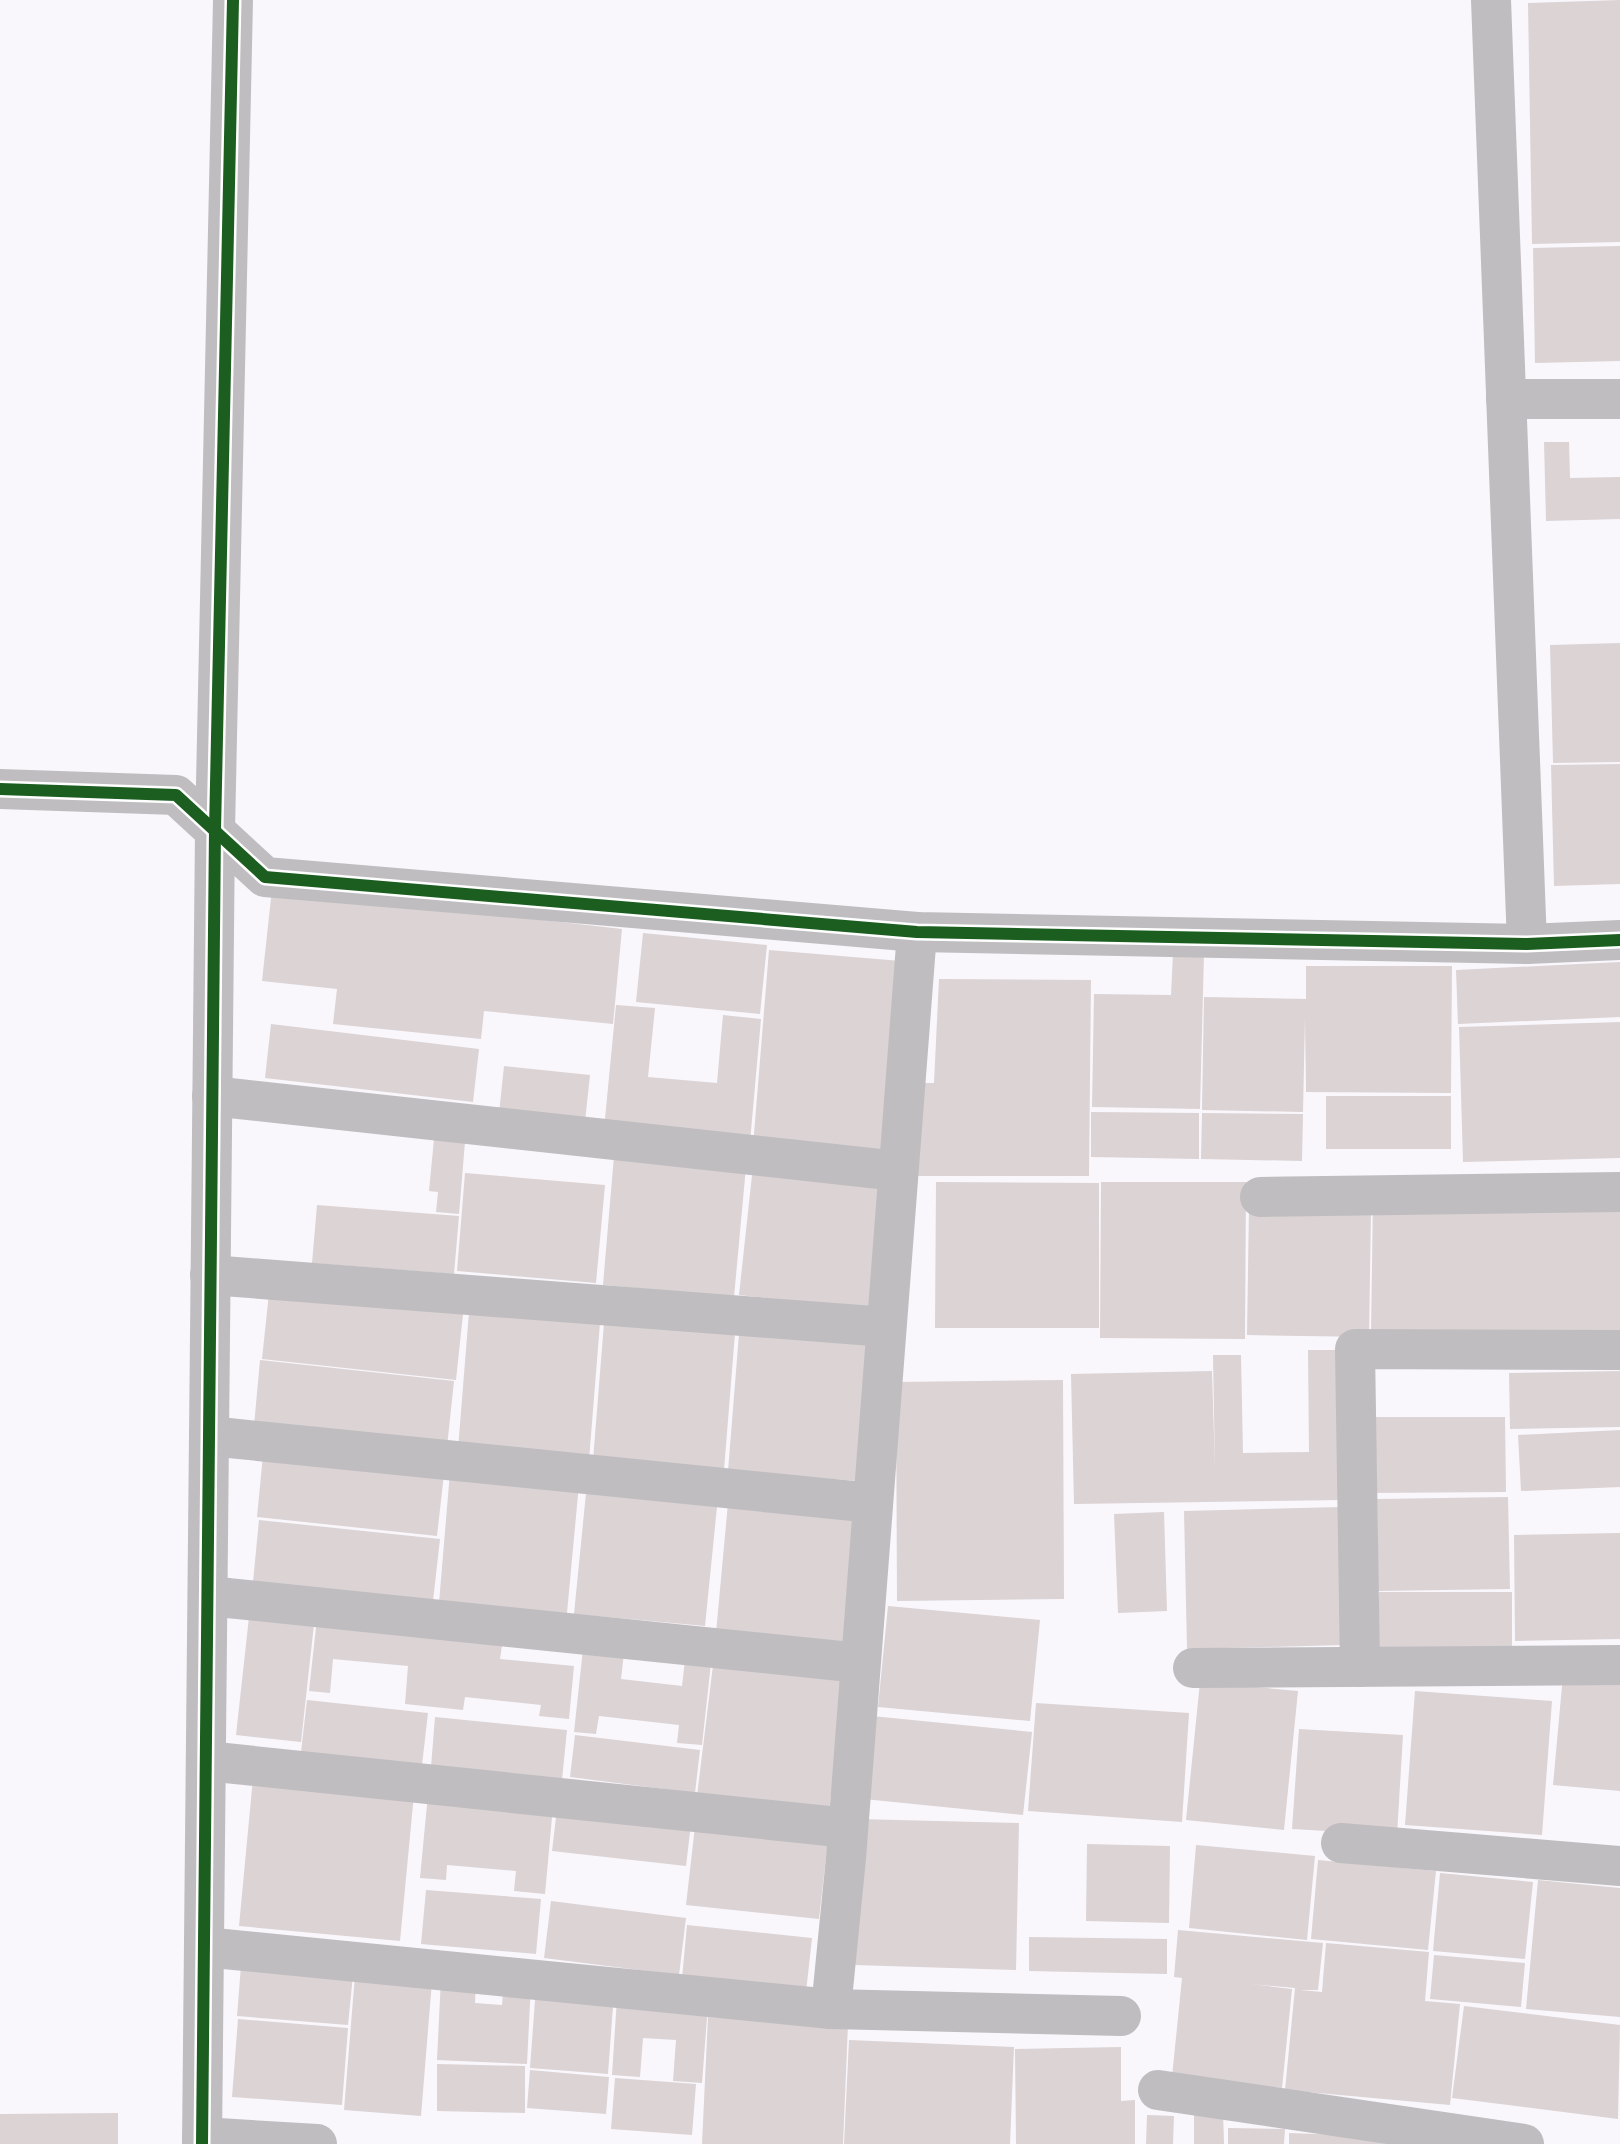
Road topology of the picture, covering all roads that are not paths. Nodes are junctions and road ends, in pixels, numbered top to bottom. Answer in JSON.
{"nodes":[{"id":1,"x":233,"y":0,"type":"edge"},
{"id":2,"x":1491,"y":0,"type":"edge"},
{"id":3,"x":1506,"y":399,"type":"junction"},
{"id":4,"x":1620,"y":399,"type":"edge"},
{"id":5,"x":0,"y":789,"type":"edge"},
{"id":6,"x":215,"y":830,"type":"junction"},
{"id":7,"x":917,"y":932,"type":"junction"},
{"id":8,"x":1620,"y":940,"type":"edge"},
{"id":9,"x":1527,"y":944,"type":"junction"},
{"id":10,"x":212,"y":1096,"type":"junction"},
{"id":11,"x":898,"y":1171,"type":"junction"},
{"id":12,"x":1620,"y":1192,"type":"edge"},
{"id":13,"x":1260,"y":1197,"type":"dead end"},
{"id":14,"x":210,"y":1275,"type":"junction"},
{"id":15,"x":886,"y":1327,"type":"junction"},
{"id":16,"x":1620,"y":1350,"type":"edge"},
{"id":17,"x":209,"y":1436,"type":"junction"},
{"id":18,"x":873,"y":1503,"type":"junction"},
{"id":19,"x":208,"y":1596,"type":"junction"},
{"id":20,"x":860,"y":1663,"type":"junction"},
{"id":21,"x":1620,"y":1665,"type":"edge"},
{"id":22,"x":1360,"y":1667,"type":"junction"},
{"id":23,"x":1193,"y":1668,"type":"dead end"},
{"id":24,"x":206,"y":1761,"type":"junction"},
{"id":25,"x":848,"y":1828,"type":"junction"},
{"id":26,"x":1341,"y":1843,"type":"dead end"},
{"id":27,"x":1620,"y":1866,"type":"edge"},
{"id":28,"x":204,"y":1947,"type":"junction"},
{"id":29,"x":831,"y":2009,"type":"junction"},
{"id":30,"x":1121,"y":2016,"type":"dead end"},
{"id":31,"x":1158,"y":2090,"type":"dead end"},
{"id":32,"x":1409,"y":2136,"type":"edge"},
{"id":33,"x":202,"y":2141,"type":"edge"},
{"id":34,"x":317,"y":2144,"type":"edge"},
{"id":35,"x":1524,"y":2144,"type":"edge"}],
"edges":[{"from":1,"to":6,"type":"street"},
{"from":2,"to":3,"type":"street"},
{"from":3,"to":4,"type":"street"},
{"from":3,"to":9,"type":"street"},
{"from":5,"to":6,"type":"street"},
{"from":6,"to":7,"type":"street"},
{"from":6,"to":10,"type":"street"},
{"from":7,"to":9,"type":"street"},
{"from":7,"to":11,"type":"street"},
{"from":8,"to":9,"type":"street"},
{"from":10,"to":11,"type":"street"},
{"from":10,"to":14,"type":"street"},
{"from":11,"to":15,"type":"street"},
{"from":12,"to":13,"type":"street"},
{"from":14,"to":15,"type":"street"},
{"from":14,"to":17,"type":"street"},
{"from":15,"to":18,"type":"street"},
{"from":16,"to":22,"type":"street"},
{"from":17,"to":18,"type":"street"},
{"from":17,"to":19,"type":"street"},
{"from":18,"to":20,"type":"street"},
{"from":19,"to":20,"type":"street"},
{"from":19,"to":24,"type":"street"},
{"from":20,"to":25,"type":"street"},
{"from":21,"to":22,"type":"street"},
{"from":22,"to":23,"type":"street"},
{"from":24,"to":25,"type":"street"},
{"from":24,"to":28,"type":"street"},
{"from":25,"to":29,"type":"street"},
{"from":26,"to":27,"type":"street"},
{"from":28,"to":29,"type":"street"},
{"from":28,"to":33,"type":"street"},
{"from":29,"to":30,"type":"street"},
{"from":31,"to":32,"type":"street"},
{"from":32,"to":35,"type":"street"},
{"from":33,"to":34,"type":"street"}]}
